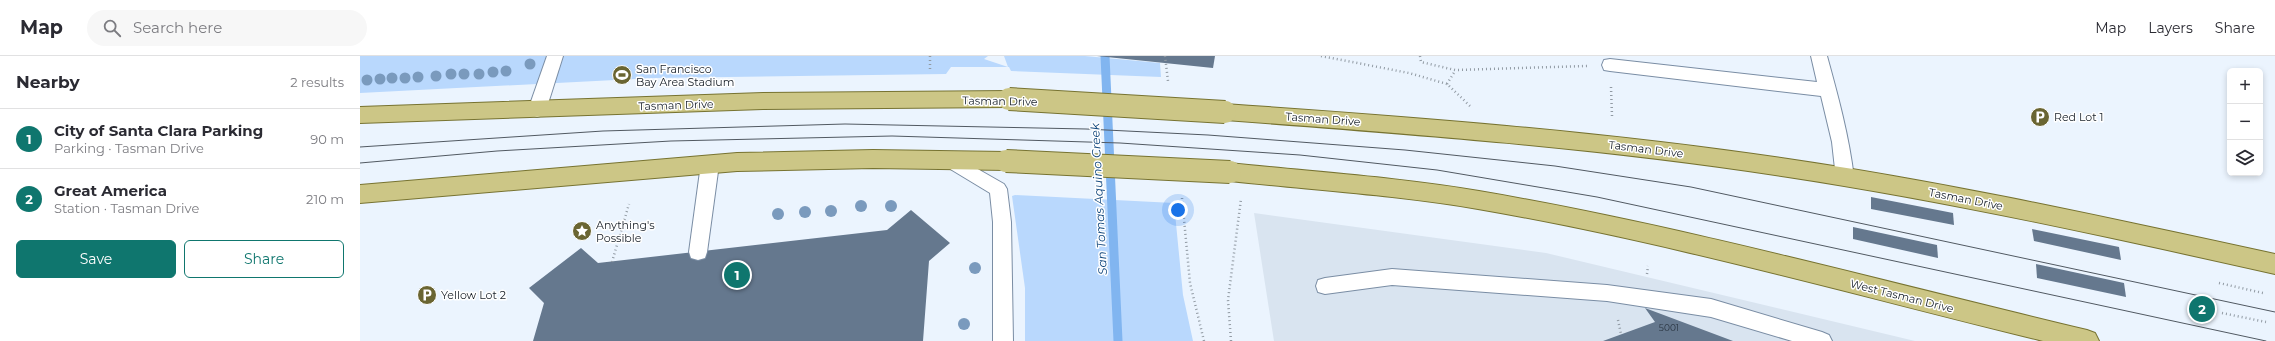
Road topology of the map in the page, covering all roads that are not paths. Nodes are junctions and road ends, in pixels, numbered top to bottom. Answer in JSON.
{"nodes":[{"id":1,"x":555,"y":56,"type":"edge"},
{"id":2,"x":1819,"y":56,"type":"edge"},
{"id":3,"x":1610,"y":65,"type":"road end"},
{"id":4,"x":1829,"y":90,"type":"junction"},
{"id":5,"x":537,"y":110,"type":"junction"},
{"id":6,"x":360,"y":115,"type":"edge"},
{"id":7,"x":948,"y":159,"type":"junction"},
{"id":8,"x":710,"y":164,"type":"junction"},
{"id":9,"x":1845,"y":178,"type":"junction"},
{"id":10,"x":360,"y":194,"type":"edge"},
{"id":11,"x":698,"y":252,"type":"dead end"},
{"id":12,"x":2275,"y":264,"type":"edge"},
{"id":13,"x":1325,"y":286,"type":"dead end"},
{"id":14,"x":1003,"y":341,"type":"edge"},
{"id":15,"x":1822,"y":341,"type":"edge"},
{"id":16,"x":2087,"y":341,"type":"edge"}],
"edges":[{"from":1,"to":5,"type":"lane"},
{"from":2,"to":4,"type":"lane"},
{"from":3,"to":4,"type":"lane"},
{"from":4,"to":9,"type":"lane"},
{"from":5,"to":6,"type":"main road","name":"Tasman Drive"},
{"from":5,"to":9,"type":"main road","name":"Tasman Drive","bridge":true},
{"from":7,"to":8,"type":"main road"},
{"from":7,"to":14,"type":"lane"},
{"from":7,"to":16,"type":"main road","name":"West Tasman Drive","bridge":true},
{"from":8,"to":10,"type":"main road"},
{"from":8,"to":11,"type":"lane"},
{"from":9,"to":12,"type":"main road","name":"Tasman Drive"},
{"from":13,"to":15,"type":"lane"}]}
